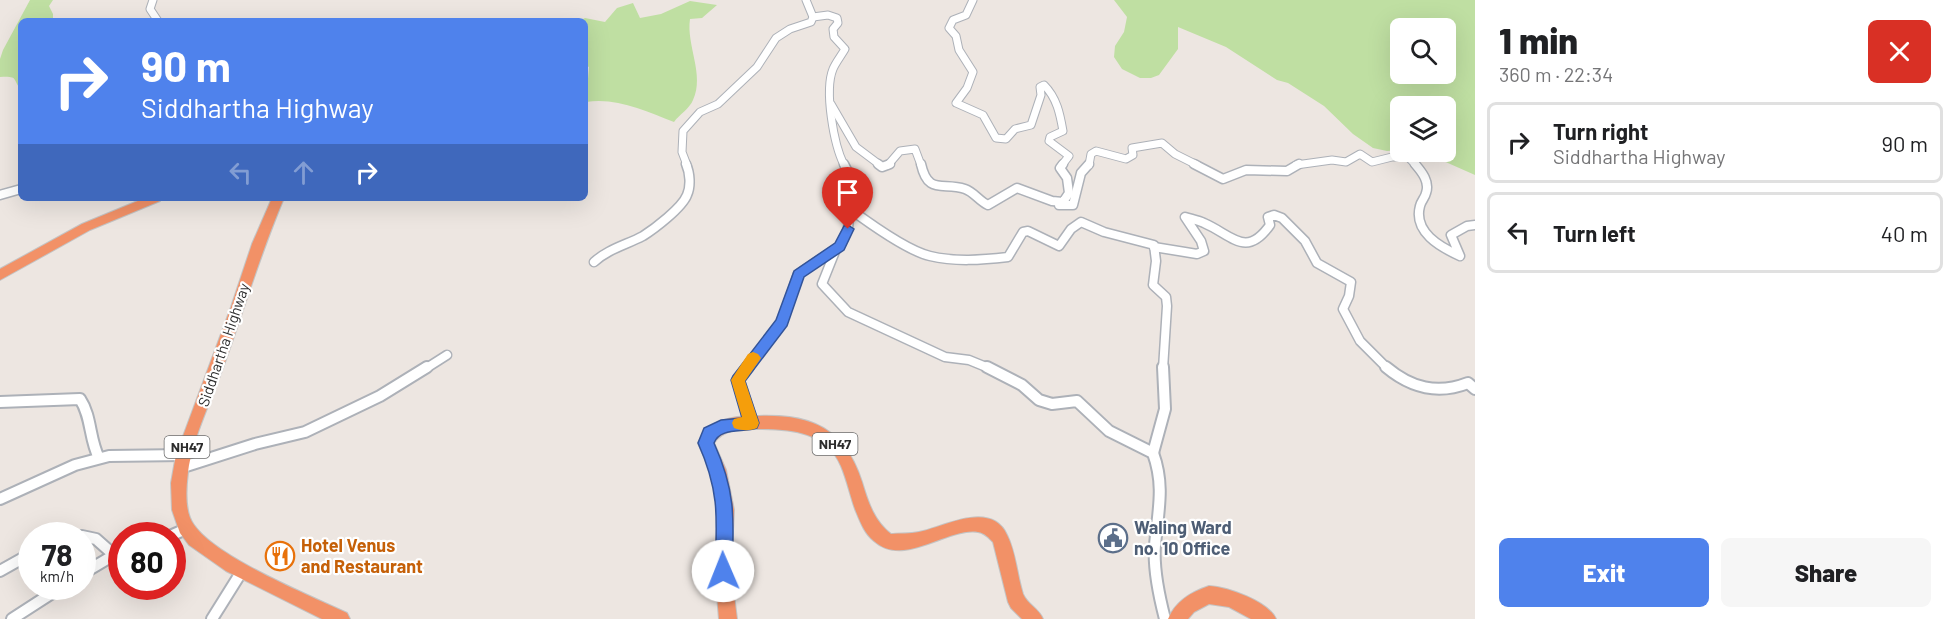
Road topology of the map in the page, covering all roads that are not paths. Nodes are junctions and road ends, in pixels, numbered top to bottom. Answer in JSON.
{"nodes":[{"id":1,"x":153,"y":0,"type":"edge"},
{"id":2,"x":806,"y":0,"type":"edge"},
{"id":3,"x":973,"y":0,"type":"edge"},
{"id":4,"x":813,"y":17,"type":"junction"},
{"id":5,"x":156,"y":18,"type":"edge"},
{"id":6,"x":831,"y":104,"type":"junction"},
{"id":7,"x":18,"y":190,"type":"edge"},
{"id":8,"x":0,"y":195,"type":"edge"},
{"id":9,"x":140,"y":201,"type":"edge"},
{"id":10,"x":277,"y":201,"type":"edge"},
{"id":11,"x":1052,"y":201,"type":"junction"},
{"id":12,"x":850,"y":209,"type":"junction"},
{"id":13,"x":1475,"y":225,"type":"edge"},
{"id":14,"x":1154,"y":247,"type":"junction"},
{"id":15,"x":836,"y":249,"type":"junction"},
{"id":16,"x":594,"y":262,"type":"dead end"},
{"id":17,"x":0,"y":275,"type":"edge"},
{"id":18,"x":447,"y":355,"type":"dead end"},
{"id":19,"x":1475,"y":389,"type":"edge"},
{"id":20,"x":0,"y":402,"type":"edge"},
{"id":21,"x":752,"y":423,"type":"junction"},
{"id":22,"x":1153,"y":453,"type":"junction"},
{"id":23,"x":99,"y":458,"type":"junction"},
{"id":24,"x":182,"y":462,"type":"junction"},
{"id":25,"x":0,"y":499,"type":"edge"},
{"id":26,"x":184,"y":522,"type":"edge"},
{"id":27,"x":186,"y":529,"type":"edge"},
{"id":28,"x":18,"y":561,"type":"edge"},
{"id":29,"x":0,"y":571,"type":"edge"},
{"id":30,"x":242,"y":571,"type":"junction"},
{"id":31,"x":41,"y":600,"type":"edge"},
{"id":32,"x":12,"y":619,"type":"edge"},
{"id":33,"x":212,"y":619,"type":"edge"},
{"id":34,"x":341,"y":619,"type":"edge"},
{"id":35,"x":728,"y":619,"type":"edge"},
{"id":36,"x":1034,"y":619,"type":"edge"},
{"id":37,"x":1165,"y":619,"type":"edge"},
{"id":38,"x":1177,"y":619,"type":"edge"},
{"id":39,"x":1267,"y":619,"type":"edge"}],
"edges":[{"from":1,"to":5,"type":"street"},
{"from":2,"to":4,"type":"street"},
{"from":3,"to":11,"type":"street"},
{"from":4,"to":6,"type":"street"},
{"from":4,"to":16,"type":"street"},
{"from":6,"to":11,"type":"street"},
{"from":6,"to":12,"type":"street"},
{"from":7,"to":8,"type":"street"},
{"from":9,"to":17,"type":"highway"},
{"from":10,"to":24,"type":"highway","name":"Siddhartha Highway","number":"NH47"},
{"from":11,"to":13,"type":"street"},
{"from":12,"to":14,"type":"street"},
{"from":12,"to":15,"type":"street"},
{"from":14,"to":19,"type":"street"},
{"from":14,"to":22,"type":"street"},
{"from":15,"to":21,"type":"street"},
{"from":15,"to":22,"type":"street"},
{"from":18,"to":24,"type":"street"},
{"from":20,"to":23,"type":"street"},
{"from":21,"to":35,"type":"highway","number":"NH47"},
{"from":21,"to":36,"type":"highway","number":"NH47"},
{"from":22,"to":37,"type":"street"},
{"from":23,"to":24,"type":"street"},
{"from":23,"to":25,"type":"street"},
{"from":24,"to":26,"type":"highway","name":"Siddhartha Highway","number":"NH47"},
{"from":27,"to":30,"type":"highway"},
{"from":28,"to":29,"type":"street"},
{"from":30,"to":33,"type":"street"},
{"from":30,"to":34,"type":"highway"},
{"from":31,"to":32,"type":"street"},
{"from":38,"to":39,"type":"highway"}]}
